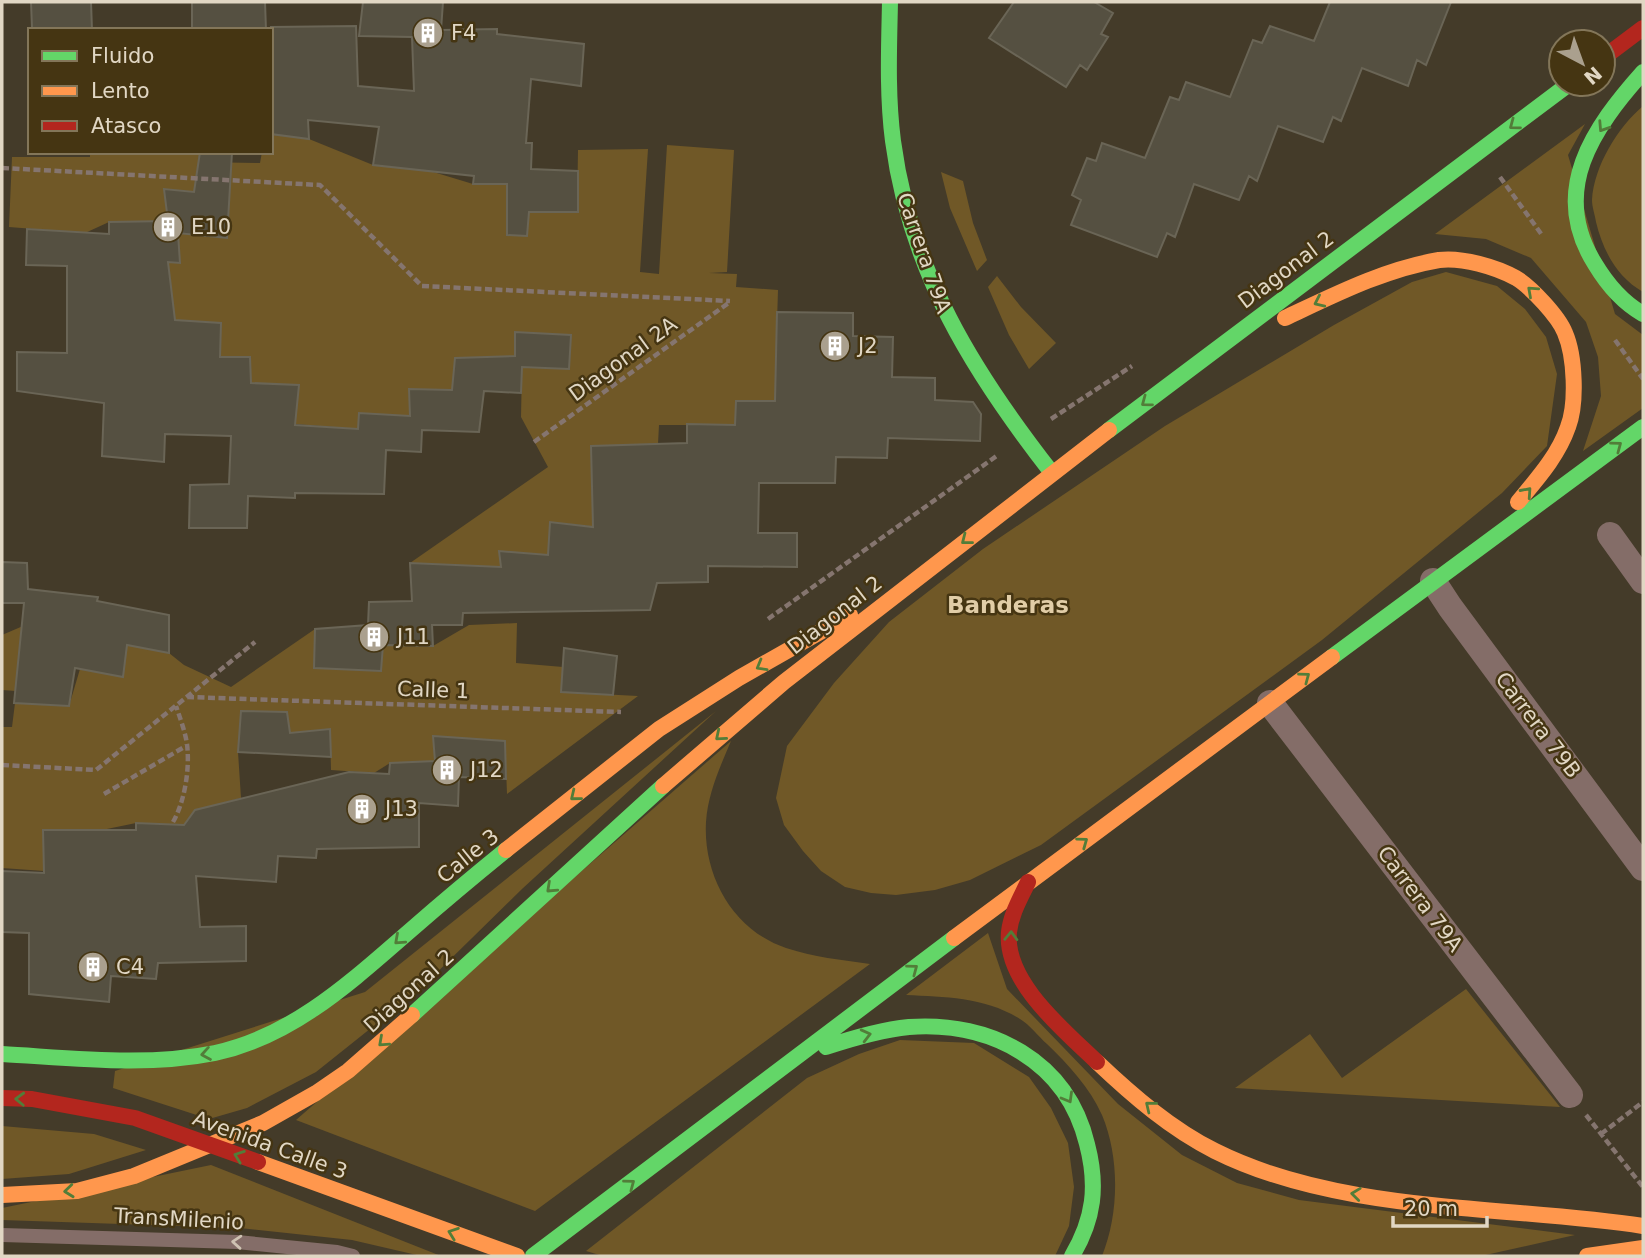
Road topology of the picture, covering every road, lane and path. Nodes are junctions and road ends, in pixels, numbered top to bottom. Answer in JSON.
{"nodes":[{"id":1,"x":890,"y":2,"type":"edge"},
{"id":2,"x":1643,"y":28,"type":"edge"},
{"id":3,"x":1617,"y":48,"type":"edge"},
{"id":4,"x":1643,"y":72,"type":"edge"},
{"id":5,"x":1550,"y":98,"type":"edge"},
{"id":6,"x":2,"y":168,"type":"edge"},
{"id":7,"x":1643,"y":314,"type":"edge"},
{"id":8,"x":1140,"y":360,"type":"dead end"},
{"id":9,"x":1201,"y":361,"type":"junction"},
{"id":10,"x":1643,"y":427,"type":"edge"},
{"id":11,"x":1023,"y":437,"type":"junction"},
{"id":12,"x":534,"y":442,"type":"dead end"},
{"id":13,"x":1052,"y":472,"type":"junction"},
{"id":14,"x":1610,"y":536,"type":"dead end"},
{"id":15,"x":1464,"y":560,"type":"junction"},
{"id":16,"x":926,"y":570,"type":"junction"},
{"id":17,"x":1433,"y":581,"type":"junction"},
{"id":18,"x":1643,"y":581,"type":"edge"},
{"id":19,"x":766,"y":620,"type":"dead end"},
{"id":20,"x":255,"y":642,"type":"dead end"},
{"id":21,"x":187,"y":697,"type":"junction"},
{"id":22,"x":1270,"y":703,"type":"junction"},
{"id":23,"x":176,"y":706,"type":"junction"},
{"id":24,"x":630,"y":713,"type":"dead end"},
{"id":25,"x":187,"y":745,"type":"junction"},
{"id":26,"x":2,"y":765,"type":"edge"},
{"id":27,"x":104,"y":794,"type":"dead end"},
{"id":28,"x":173,"y":822,"type":"dead end"},
{"id":29,"x":1643,"y":868,"type":"edge"},
{"id":30,"x":1028,"y":882,"type":"junction"},
{"id":31,"x":2,"y":1054,"type":"edge"},
{"id":32,"x":800,"y":1055,"type":"junction"},
{"id":33,"x":1570,"y":1095,"type":"joint"},
{"id":34,"x":2,"y":1098,"type":"edge"},
{"id":35,"x":1643,"y":1102,"type":"edge"},
{"id":36,"x":1601,"y":1134,"type":"junction"},
{"id":37,"x":1643,"y":1187,"type":"edge"},
{"id":38,"x":2,"y":1195,"type":"edge"},
{"id":39,"x":1643,"y":1226,"type":"edge"},
{"id":40,"x":2,"y":1235,"type":"edge"},
{"id":41,"x":1643,"y":1248,"type":"edge"},
{"id":42,"x":353,"y":1256,"type":"edge"},
{"id":43,"x":517,"y":1256,"type":"edge"},
{"id":44,"x":533,"y":1256,"type":"edge"},
{"id":45,"x":1072,"y":1256,"type":"edge"},
{"id":46,"x":1587,"y":1256,"type":"edge"}],
"edges":[{"from":1,"to":11,"type":"main road","name":"Carrera 79A"},
{"from":2,"to":3,"type":"main road"},
{"from":4,"to":7,"type":"main road","one_way":true},
{"from":5,"to":9,"type":"main road","name":"Diagonal 2","one_way":true},
{"from":6,"to":12,"type":"path","name":"Diagonal 2A"},
{"from":8,"to":11,"type":"path"},
{"from":9,"to":13,"type":"main road","name":"Diagonal 2","one_way":true},
{"from":15,"to":9,"type":"main road","one_way":true},
{"from":15,"to":10,"type":"main road","one_way":true},
{"from":11,"to":13,"type":"main road","name":"Carrera 79A"},
{"from":11,"to":19,"type":"path"},
{"from":13,"to":16,"type":"main road","name":"Diagonal 2","one_way":true},
{"from":14,"to":18,"type":"street"},
{"from":15,"to":17,"type":"main road"},
{"from":16,"to":31,"type":"main road","name":"Calle 3","one_way":true},
{"from":16,"to":38,"type":"main road","name":"Diagonal 2","one_way":true},
{"from":22,"to":17,"type":"main road","one_way":true},
{"from":17,"to":29,"type":"street","name":"Carrera 79B"},
{"from":20,"to":21,"type":"path"},
{"from":21,"to":23,"type":"path"},
{"from":21,"to":24,"type":"path","name":"Calle 1"},
{"from":30,"to":22,"type":"main road","one_way":true},
{"from":22,"to":33,"type":"street","name":"Carrera 79A"},
{"from":23,"to":25,"type":"path"},
{"from":23,"to":26,"type":"path"},
{"from":25,"to":27,"type":"path"},
{"from":25,"to":28,"type":"path"},
{"from":32,"to":30,"type":"main road","one_way":true},
{"from":39,"to":30,"type":"main road","one_way":true},
{"from":44,"to":32,"type":"main road","one_way":true},
{"from":32,"to":45,"type":"main road","one_way":true},
{"from":33,"to":36,"type":"path"},
{"from":43,"to":34,"type":"main road","name":"Avenida Calle 3","one_way":true},
{"from":35,"to":36,"type":"path"},
{"from":36,"to":37,"type":"path"},
{"from":42,"to":40,"type":"lane","name":"TransMilenio","one_way":true},
{"from":41,"to":46,"type":"main road"}]}
